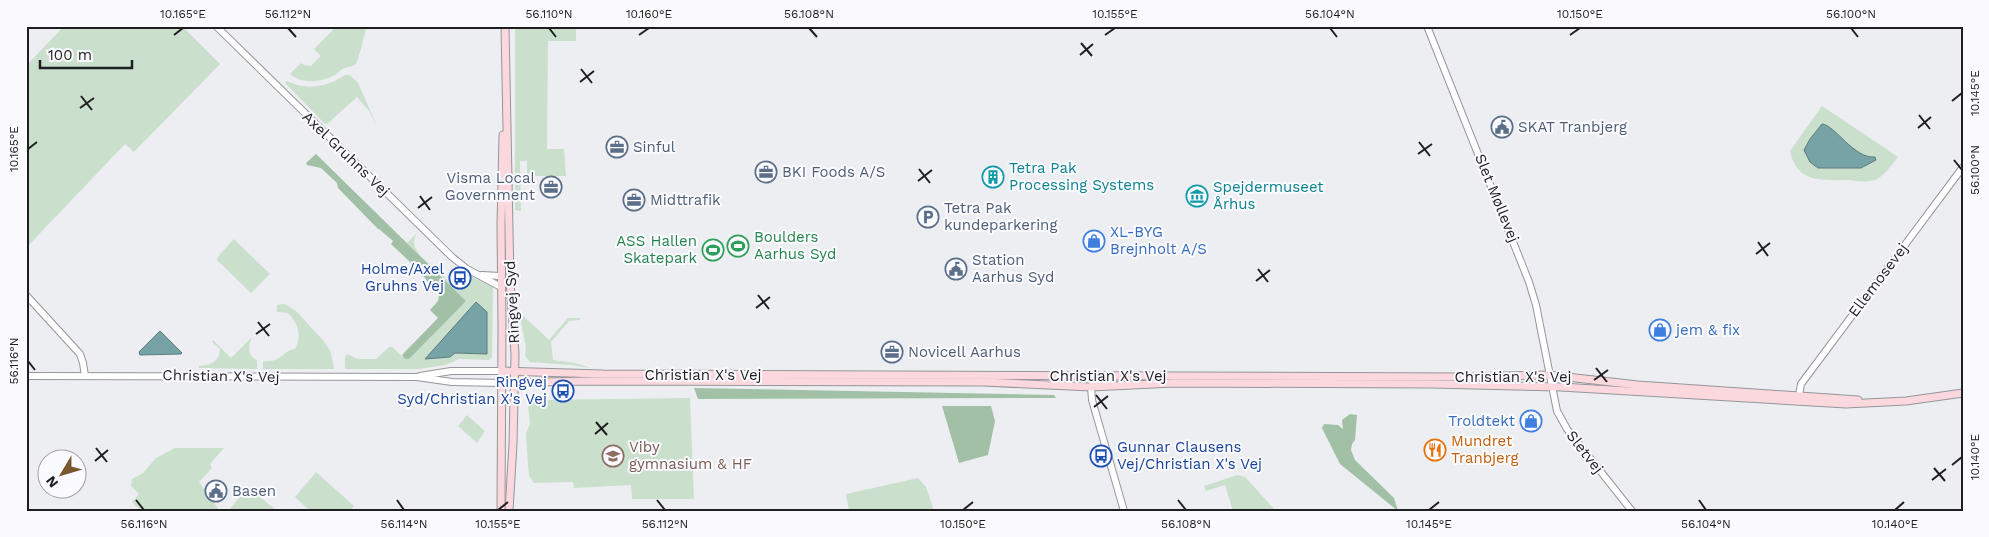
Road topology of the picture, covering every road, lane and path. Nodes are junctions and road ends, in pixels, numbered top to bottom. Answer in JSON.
{"nodes":[{"id":1,"x":216,"y":26,"type":"edge"},
{"id":2,"x":505,"y":26,"type":"edge"},
{"id":3,"x":1427,"y":26,"type":"edge"},
{"id":4,"x":506,"y":92,"type":"junction"},
{"id":5,"x":1963,"y":167,"type":"edge"},
{"id":6,"x":501,"y":224,"type":"junction"},
{"id":7,"x":509,"y":224,"type":"junction"},
{"id":8,"x":481,"y":275,"type":"junction"},
{"id":9,"x":500,"y":276,"type":"junction"},
{"id":10,"x":501,"y":287,"type":"junction"},
{"id":11,"x":26,"y":295,"type":"edge"},
{"id":12,"x":513,"y":320,"type":"junction"},
{"id":13,"x":502,"y":371,"type":"junction"},
{"id":14,"x":514,"y":371,"type":"junction"},
{"id":15,"x":1549,"y":375,"type":"junction"},
{"id":16,"x":26,"y":376,"type":"edge"},
{"id":17,"x":85,"y":376,"type":"junction"},
{"id":18,"x":1079,"y":376,"type":"junction"},
{"id":19,"x":1174,"y":376,"type":"junction"},
{"id":20,"x":417,"y":377,"type":"junction"},
{"id":21,"x":502,"y":383,"type":"junction"},
{"id":22,"x":514,"y":383,"type":"junction"},
{"id":23,"x":1551,"y":386,"type":"junction"},
{"id":24,"x":1091,"y":387,"type":"junction"},
{"id":25,"x":1963,"y":393,"type":"edge"},
{"id":26,"x":1799,"y":398,"type":"junction"},
{"id":27,"x":501,"y":511,"type":"edge"},
{"id":28,"x":509,"y":511,"type":"edge"},
{"id":29,"x":1124,"y":511,"type":"edge"},
{"id":30,"x":1632,"y":511,"type":"edge"}],
"edges":[{"from":1,"to":8,"type":"street","name":"Axel Gruhns Vej"},
{"from":2,"to":4,"type":"main road","name":"Ringvej Syd"},
{"from":3,"to":15,"type":"street","name":"Slet Møllevej"},
{"from":4,"to":6,"type":"main road","name":"Ringvej Syd"},
{"from":4,"to":7,"type":"main road","name":"Ringvej Syd"},
{"from":5,"to":26,"type":"street","name":"Ellemosevej"},
{"from":6,"to":7,"type":"street"},
{"from":6,"to":9,"type":"main road","name":"Ringvej Syd"},
{"from":7,"to":12,"type":"main road","name":"Ringvej Syd"},
{"from":8,"to":9,"type":"street","name":"Axel Gruhns Vej"},
{"from":8,"to":10,"type":"street","name":"Axel Gruhns Vej"},
{"from":9,"to":10,"type":"main road","name":"Ringvej Syd"},
{"from":9,"to":12,"type":"main road"},
{"from":10,"to":13,"type":"main road","name":"Ringvej Syd"},
{"from":11,"to":17,"type":"street"},
{"from":12,"to":14,"type":"main road","name":"Ringvej Syd"},
{"from":13,"to":14,"type":"main road","name":"Christian X's Vej"},
{"from":13,"to":20,"type":"street","name":"Christian X's Vej"},
{"from":13,"to":21,"type":"main road","name":"Ringvej Syd"},
{"from":14,"to":18,"type":"main road","name":"Christian X's Vej"},
{"from":14,"to":22,"type":"main road","name":"Ringvej Syd"},
{"from":15,"to":19,"type":"main road","name":"Christian X's Vej"},
{"from":15,"to":23,"type":"street","name":"Slet Møllevej"},
{"from":15,"to":26,"type":"main road","name":"Christian X's Vej"},
{"from":16,"to":17,"type":"street","name":"Christian X's Vej"},
{"from":17,"to":20,"type":"street","name":"Christian X's Vej"},
{"from":18,"to":19,"type":"main road","name":"Christian X's Vej"},
{"from":18,"to":24,"type":"main road"},
{"from":19,"to":24,"type":"main road"},
{"from":20,"to":21,"type":"street","name":"Christian X's Vej"},
{"from":21,"to":22,"type":"main road","name":"Christian X's Vej"},
{"from":21,"to":27,"type":"main road","name":"Ringvej Syd"},
{"from":22,"to":24,"type":"main road","name":"Christian X's Vej"},
{"from":22,"to":28,"type":"main road","name":"Ringvej Syd"},
{"from":23,"to":24,"type":"main road","name":"Christian X's Vej"},
{"from":23,"to":26,"type":"main road","name":"Christian X's Vej"},
{"from":23,"to":30,"type":"street","name":"Sletvej"},
{"from":24,"to":29,"type":"street"},
{"from":25,"to":26,"type":"main road"}]}
